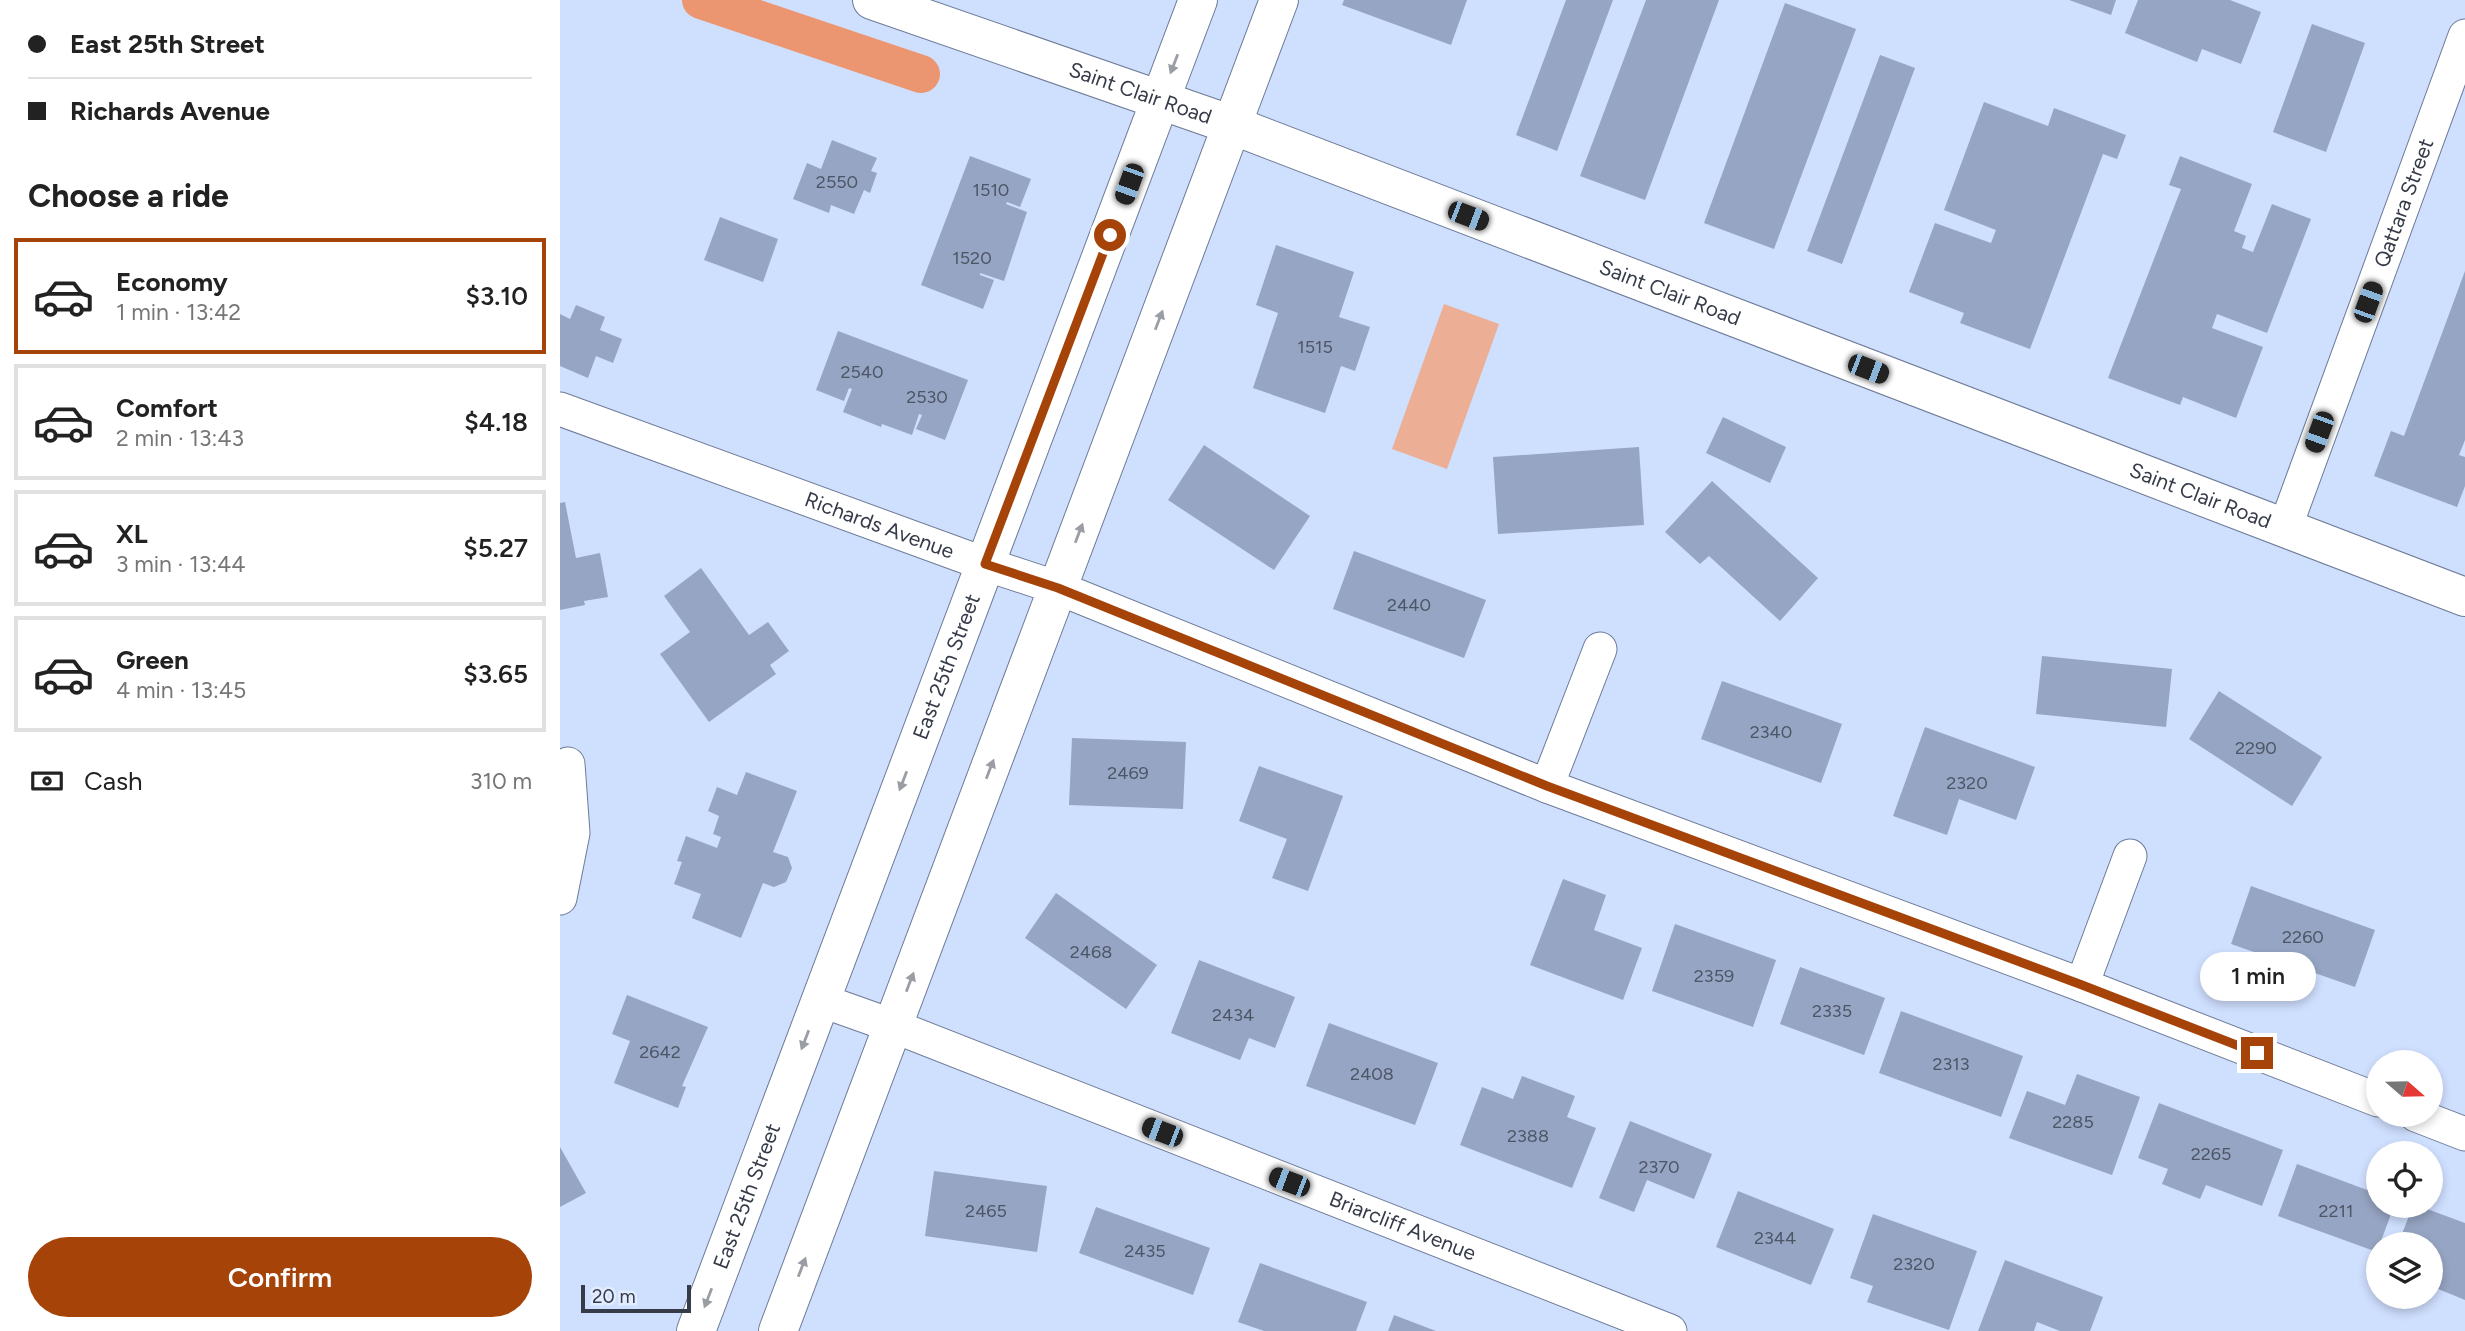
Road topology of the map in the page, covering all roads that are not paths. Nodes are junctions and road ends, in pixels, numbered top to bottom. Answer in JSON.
{"nodes":[{"id":1,"x":873,"y":0,"type":"edge"},
{"id":2,"x":1198,"y":0,"type":"edge"},
{"id":3,"x":1279,"y":0,"type":"edge"},
{"id":4,"x":2465,"y":36,"type":"edge"},
{"id":5,"x":1160,"y":101,"type":"junction"},
{"id":6,"x":1232,"y":125,"type":"junction"},
{"id":7,"x":560,"y":409,"type":"edge"},
{"id":8,"x":2285,"y":528,"type":"junction"},
{"id":9,"x":985,"y":564,"type":"junction"},
{"id":10,"x":1058,"y":588,"type":"junction"},
{"id":11,"x":2465,"y":597,"type":"edge"},
{"id":12,"x":1600,"y":649,"type":"dead end"},
{"id":13,"x":568,"y":764,"type":"dead end"},
{"id":14,"x":1547,"y":786,"type":"junction"},
{"id":15,"x":2130,"y":856,"type":"dead end"},
{"id":16,"x":560,"y":898,"type":"edge"},
{"id":17,"x":2082,"y":985,"type":"junction"},
{"id":18,"x":820,"y":1000,"type":"junction"},
{"id":19,"x":893,"y":1026,"type":"junction"},
{"id":20,"x":2366,"y":1095,"type":"edge"},
{"id":21,"x":2443,"y":1125,"type":"edge"},
{"id":22,"x":2465,"y":1134,"type":"edge"},
{"id":23,"x":696,"y":1331,"type":"edge"},
{"id":24,"x":778,"y":1331,"type":"edge"},
{"id":25,"x":1670,"y":1331,"type":"edge"}],
"edges":[{"from":1,"to":5,"type":"street","name":"Saint Clair Road"},
{"from":2,"to":5,"type":"street","name":"East 25th Street","one_way":true},
{"from":3,"to":6,"type":"street"},
{"from":4,"to":8,"type":"street","name":"Qattara Street"},
{"from":5,"to":6,"type":"street","name":"Saint Clair Road"},
{"from":5,"to":9,"type":"street","name":"East 25th Street"},
{"from":6,"to":8,"type":"street","name":"Saint Clair Road"},
{"from":10,"to":6,"type":"street","one_way":true},
{"from":7,"to":9,"type":"street","name":"Richards Avenue"},
{"from":8,"to":11,"type":"street","name":"Saint Clair Road"},
{"from":9,"to":10,"type":"street","name":"Richards Avenue"},
{"from":9,"to":18,"type":"street","name":"East 25th Street","one_way":true},
{"from":10,"to":14,"type":"street","name":"Richards Avenue"},
{"from":19,"to":10,"type":"street","one_way":true},
{"from":12,"to":14,"type":"street"},
{"from":13,"to":16,"type":"street"},
{"from":14,"to":17,"type":"street","name":"Richards Avenue"},
{"from":15,"to":17,"type":"street"},
{"from":17,"to":20,"type":"street","name":"Richards Avenue"},
{"from":18,"to":19,"type":"street","name":"Briarcliff Avenue"},
{"from":18,"to":23,"type":"street","name":"East 25th Street","one_way":true},
{"from":24,"to":19,"type":"street","one_way":true},
{"from":19,"to":25,"type":"street","name":"Briarcliff Avenue"},
{"from":21,"to":22,"type":"street"}]}
